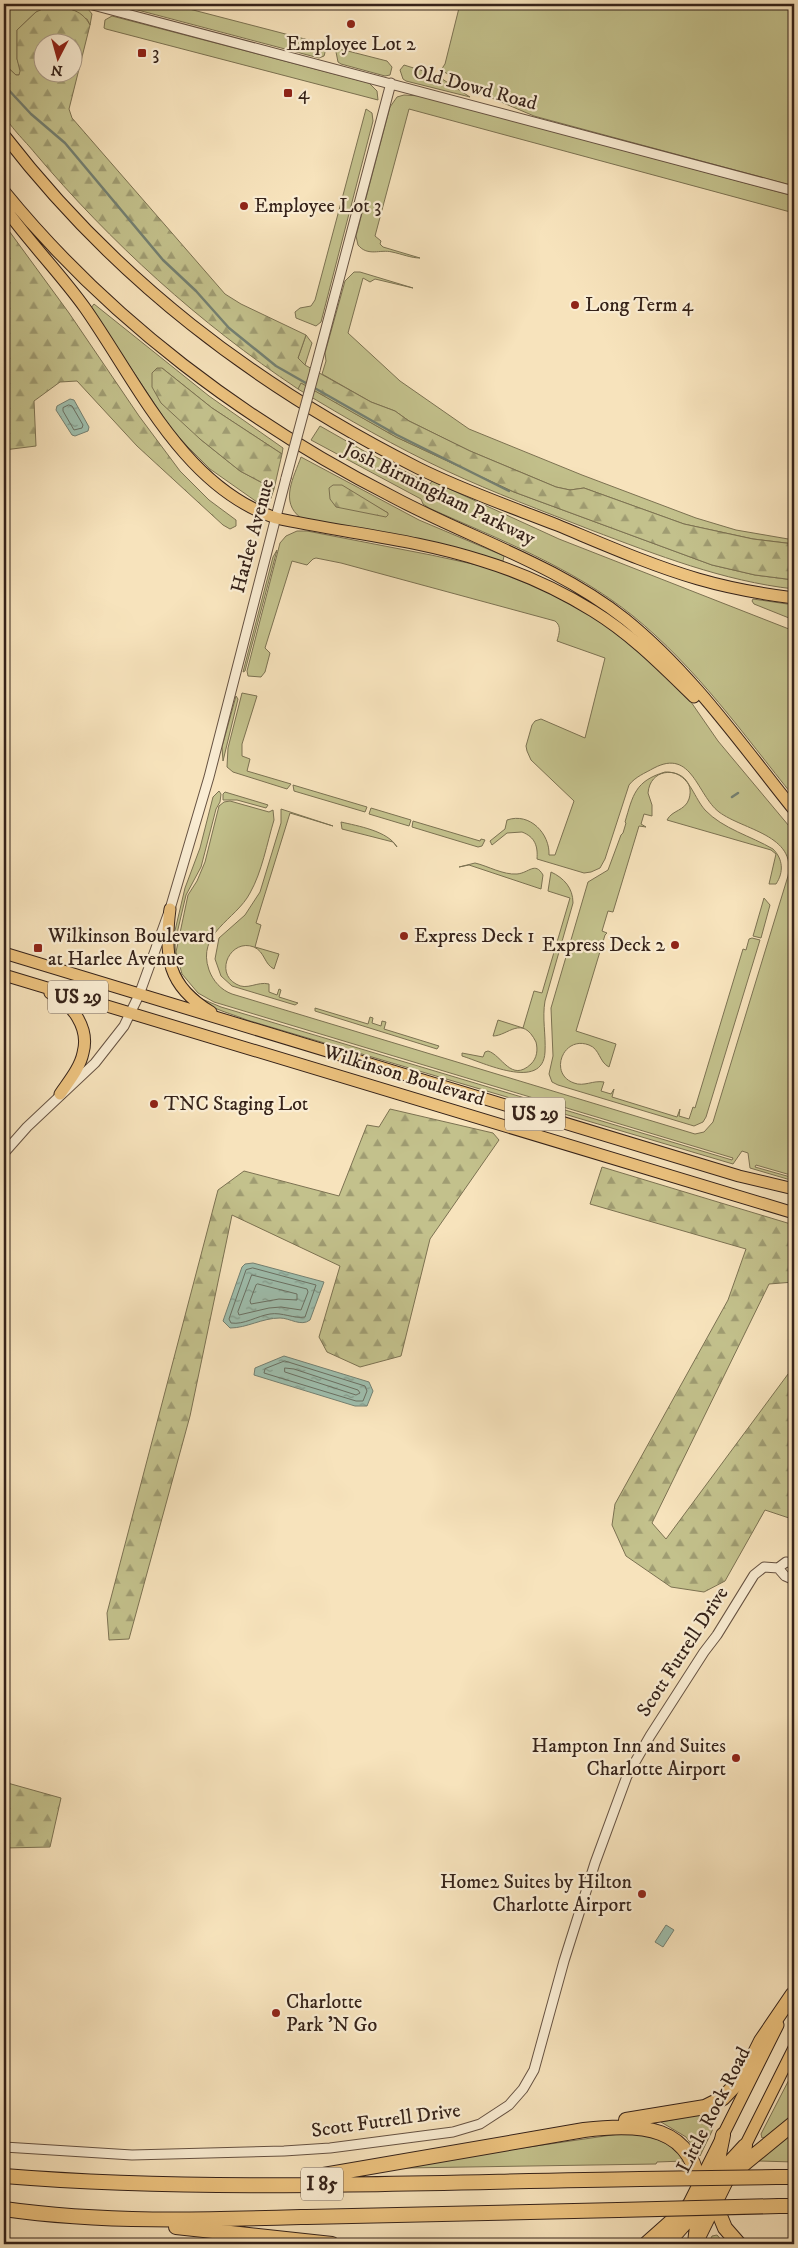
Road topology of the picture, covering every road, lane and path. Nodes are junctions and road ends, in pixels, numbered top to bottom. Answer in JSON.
{"nodes":[{"id":1,"x":88,"y":4,"type":"edge"},
{"id":2,"x":391,"y":84,"type":"junction"},
{"id":3,"x":4,"y":135,"type":"edge"},
{"id":4,"x":4,"y":191,"type":"edge"},
{"id":5,"x":794,"y":191,"type":"edge"},
{"id":6,"x":4,"y":207,"type":"edge"},
{"id":7,"x":276,"y":518,"type":"junction"},
{"id":8,"x":794,"y":598,"type":"edge"},
{"id":9,"x":728,"y":728,"type":"junction"},
{"id":10,"x":794,"y":810,"type":"edge"},
{"id":11,"x":170,"y":909,"type":"junction"},
{"id":12,"x":4,"y":953,"type":"edge"},
{"id":13,"x":4,"y":974,"type":"edge"},
{"id":14,"x":26,"y":981,"type":"junction"},
{"id":15,"x":139,"y":995,"type":"junction"},
{"id":16,"x":131,"y":1014,"type":"junction"},
{"id":17,"x":232,"y":1023,"type":"junction"},
{"id":18,"x":60,"y":1094,"type":"junction"},
{"id":19,"x":476,"y":1096,"type":"junction"},
{"id":20,"x":470,"y":1115,"type":"junction"},
{"id":21,"x":4,"y":1153,"type":"edge"},
{"id":22,"x":794,"y":1189,"type":"edge"},
{"id":23,"x":794,"y":1213,"type":"edge"},
{"id":24,"x":794,"y":1563,"type":"edge"},
{"id":25,"x":778,"y":1568,"type":"junction"},
{"id":26,"x":794,"y":1580,"type":"edge"},
{"id":27,"x":794,"y":1993,"type":"edge"},
{"id":28,"x":794,"y":2048,"type":"edge"},
{"id":29,"x":794,"y":2123,"type":"edge"},
{"id":30,"x":584,"y":2130,"type":"junction"},
{"id":31,"x":722,"y":2135,"type":"junction"},
{"id":32,"x":745,"y":2146,"type":"junction"},
{"id":33,"x":4,"y":2147,"type":"edge"},
{"id":34,"x":4,"y":2176,"type":"edge"},
{"id":35,"x":794,"y":2177,"type":"edge"},
{"id":36,"x":729,"y":2178,"type":"junction"},
{"id":37,"x":714,"y":2179,"type":"junction"},
{"id":38,"x":269,"y":2185,"type":"junction"},
{"id":39,"x":701,"y":2199,"type":"junction"},
{"id":40,"x":794,"y":2206,"type":"edge"},
{"id":41,"x":4,"y":2209,"type":"edge"},
{"id":42,"x":93,"y":2218,"type":"junction"},
{"id":43,"x":669,"y":2242,"type":"edge"},
{"id":44,"x":332,"y":2244,"type":"edge"},
{"id":45,"x":646,"y":2244,"type":"edge"},
{"id":46,"x":695,"y":2244,"type":"edge"},
{"id":47,"x":739,"y":2244,"type":"edge"}],
"edges":[{"from":1,"to":2,"type":"street","name":"Old Dowd Road"},
{"from":2,"to":5,"type":"street","name":"Old Dowd Road"},
{"from":2,"to":7,"type":"street","name":"Harlee Avenue","bridge":true},
{"from":3,"to":8,"type":"main road","name":"Josh Birmingham Parkway"},
{"from":4,"to":9,"type":"main road","name":"Josh Birmingham Parkway"},
{"from":6,"to":7,"type":"main road"},
{"from":7,"to":9,"type":"main road"},
{"from":7,"to":11,"type":"street","name":"Harlee Avenue"},
{"from":9,"to":10,"type":"main road","name":"Josh Birmingham Parkway"},
{"from":11,"to":15,"type":"street","name":"Harlee Avenue"},
{"from":11,"to":17,"type":"main road"},
{"from":12,"to":15,"type":"main road","name":"Wilkinson Boulevard","number":"US 29"},
{"from":13,"to":14,"type":"main road","name":"Wilkinson Boulevard","number":"US 29"},
{"from":14,"to":16,"type":"main road","name":"Wilkinson Boulevard","number":"US 29"},
{"from":14,"to":18,"type":"main road"},
{"from":15,"to":16,"type":"street","name":"Harlee Avenue"},
{"from":15,"to":17,"type":"main road","name":"Wilkinson Boulevard","number":"US 29"},
{"from":16,"to":18,"type":"street","name":"Harlee Avenue"},
{"from":16,"to":20,"type":"main road","name":"Wilkinson Boulevard","number":"US 29"},
{"from":17,"to":19,"type":"main road","name":"Wilkinson Boulevard","number":"US 29"},
{"from":18,"to":21,"type":"street","name":"Harlee Avenue"},
{"from":19,"to":20,"type":"main road"},
{"from":19,"to":22,"type":"main road","name":"Wilkinson Boulevard","number":"US 29"},
{"from":20,"to":23,"type":"main road","name":"Wilkinson Boulevard","number":"US 29"},
{"from":24,"to":25,"type":"street","name":"Scott Futrell Drive"},
{"from":25,"to":26,"type":"street"},
{"from":25,"to":33,"type":"street","name":"Scott Futrell Drive"},
{"from":27,"to":30,"type":"highway"},
{"from":27,"to":31,"type":"main road","name":"Little Rock Road"},
{"from":28,"to":32,"type":"main road"},
{"from":29,"to":36,"type":"highway"},
{"from":30,"to":38,"type":"highway"},
{"from":30,"to":39,"type":"highway"},
{"from":31,"to":37,"type":"highway"},
{"from":31,"to":39,"type":"main road","name":"Little Rock Road"},
{"from":32,"to":36,"type":"main road"},
{"from":32,"to":37,"type":"highway"},
{"from":34,"to":38,"type":"highway","number":"I 85"},
{"from":35,"to":38,"type":"highway","number":"I 85","bridge":true},
{"from":36,"to":39,"type":"highway"},
{"from":37,"to":39,"type":"highway"},
{"from":39,"to":43,"type":"highway"},
{"from":39,"to":45,"type":"highway"},
{"from":39,"to":46,"type":"highway"},
{"from":39,"to":47,"type":"highway"},
{"from":40,"to":42,"type":"highway","number":"I 85","bridge":true},
{"from":41,"to":42,"type":"highway","number":"I 85"},
{"from":42,"to":44,"type":"highway"}]}
